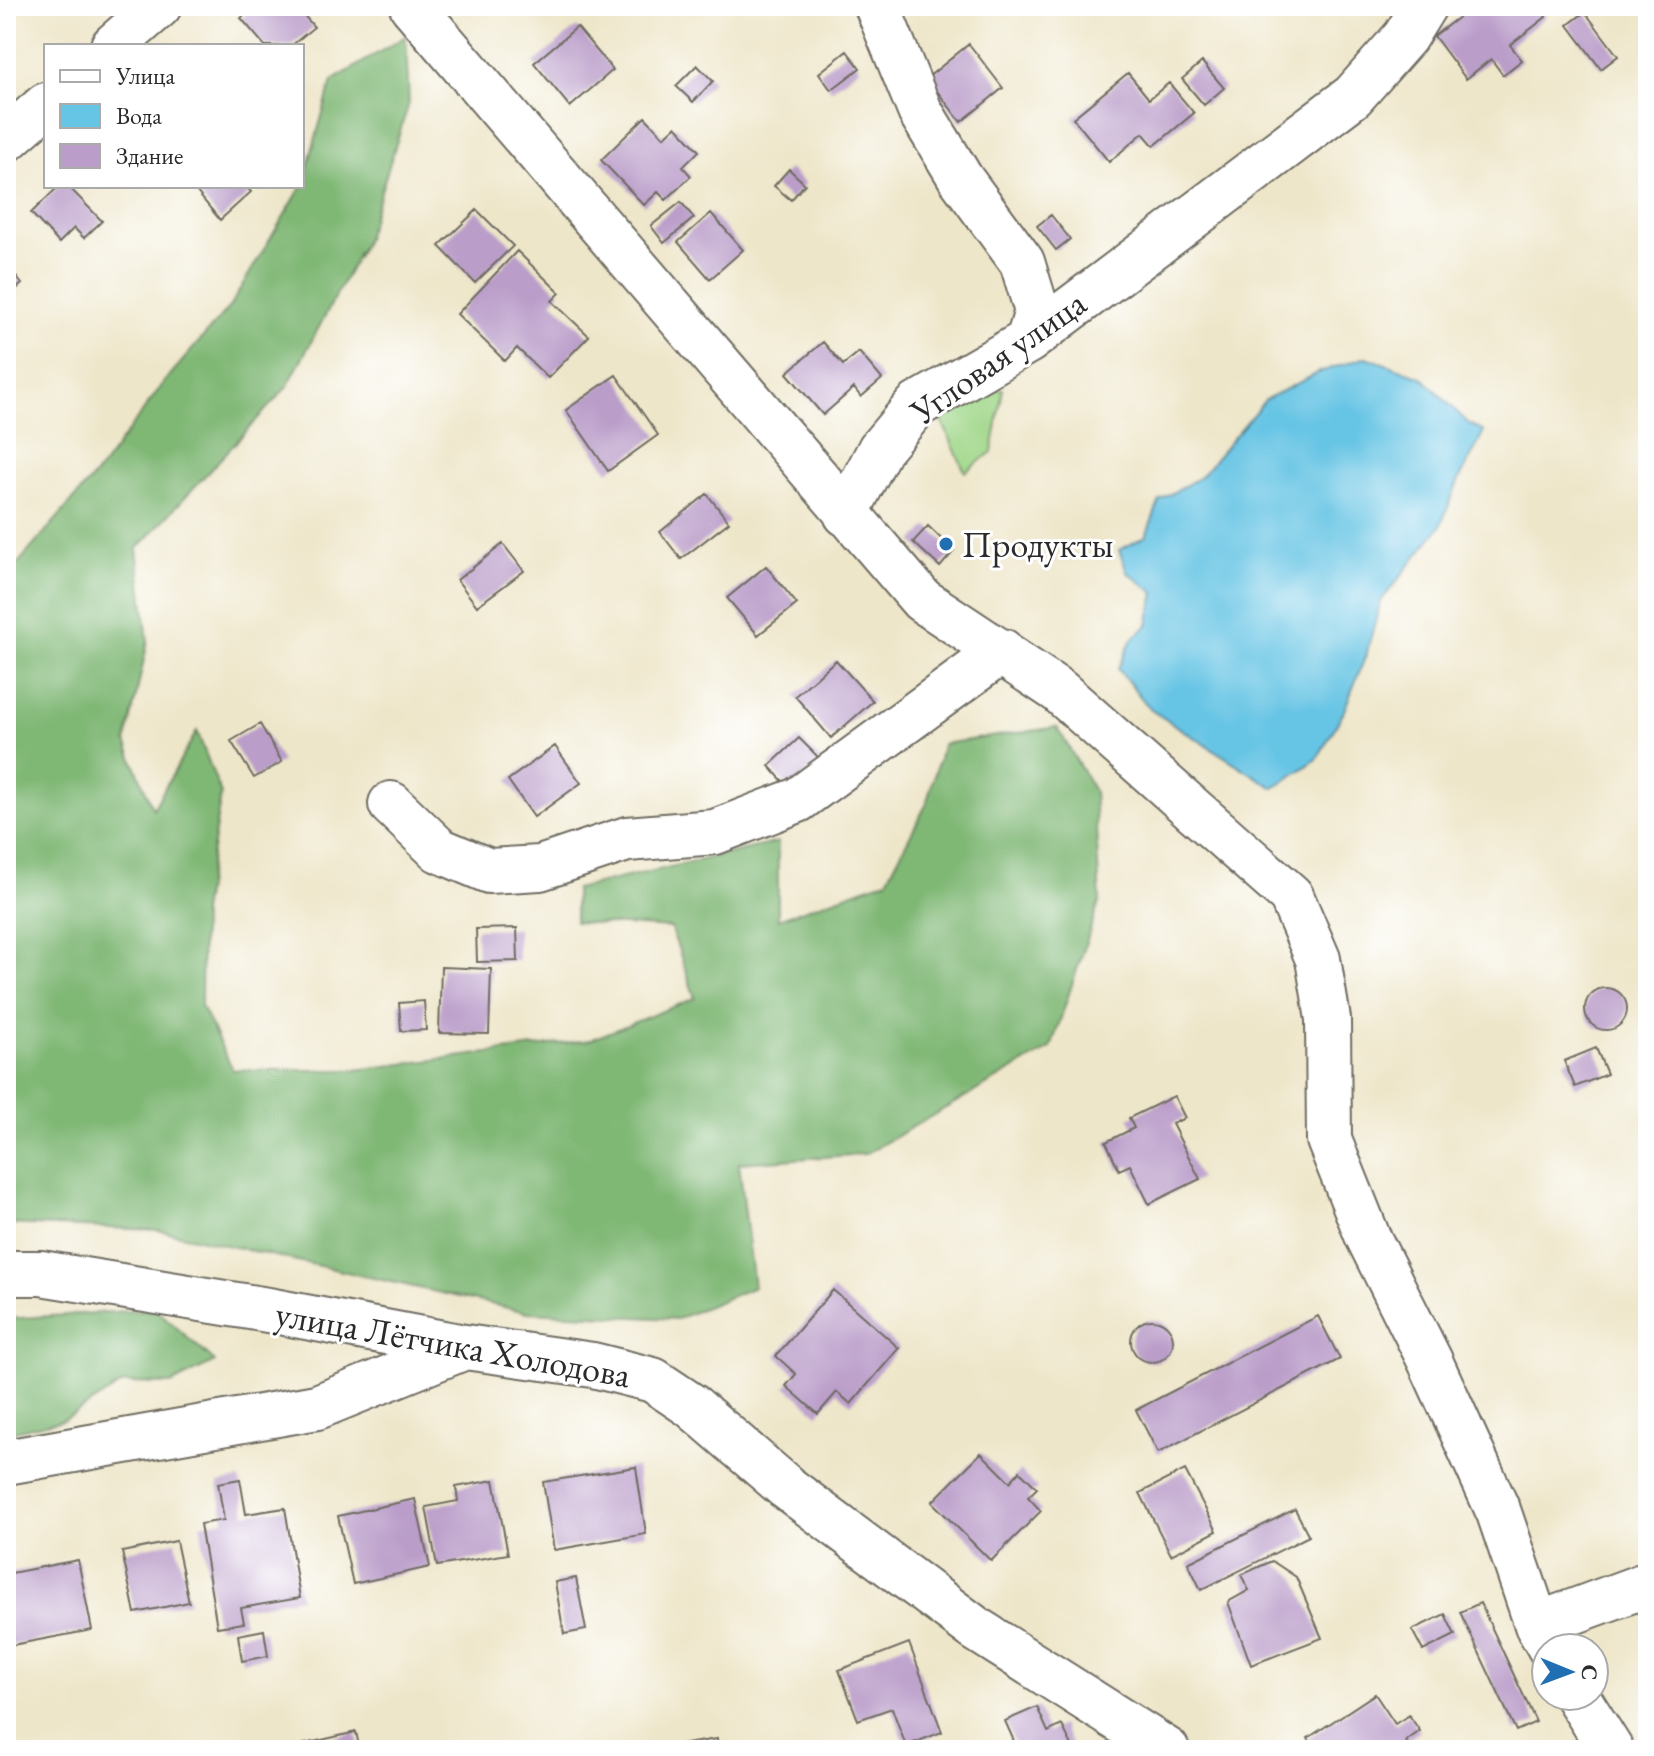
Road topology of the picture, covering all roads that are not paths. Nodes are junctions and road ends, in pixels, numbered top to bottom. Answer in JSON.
{"nodes":[{"id":1,"x":159,"y":6,"type":"edge"},
{"id":2,"x":412,"y":6,"type":"edge"},
{"id":3,"x":877,"y":6,"type":"edge"},
{"id":4,"x":1424,"y":6,"type":"edge"},
{"id":5,"x":115,"y":44,"type":"edge"},
{"id":6,"x":44,"y":107,"type":"edge"},
{"id":7,"x":6,"y":140,"type":"edge"},
{"id":8,"x":1028,"y":341,"type":"junction"},
{"id":9,"x":846,"y":514,"type":"junction"},
{"id":10,"x":1002,"y":651,"type":"junction"},
{"id":11,"x":391,"y":804,"type":"dead end"},
{"id":12,"x":6,"y":1273,"type":"edge"},
{"id":13,"x":465,"y":1347,"type":"junction"},
{"id":14,"x":6,"y":1462,"type":"edge"},
{"id":15,"x":1648,"y":1584,"type":"edge"},
{"id":16,"x":1542,"y":1632,"type":"edge"},
{"id":17,"x":1554,"y":1632,"type":"edge"},
{"id":18,"x":1587,"y":1712,"type":"edge"},
{"id":19,"x":1167,"y":1750,"type":"edge"},
{"id":20,"x":1611,"y":1750,"type":"edge"}],
"edges":[{"from":1,"to":5,"type":"street"},
{"from":2,"to":9,"type":"street"},
{"from":3,"to":8,"type":"street"},
{"from":4,"to":8,"type":"street","name":"Угловая улица"},
{"from":6,"to":7,"type":"street"},
{"from":8,"to":9,"type":"street","name":"Угловая улица"},
{"from":9,"to":10,"type":"street"},
{"from":10,"to":11,"type":"street"},
{"from":10,"to":16,"type":"street"},
{"from":12,"to":13,"type":"street","name":"улица Лётчика Холодова"},
{"from":13,"to":14,"type":"street"},
{"from":13,"to":19,"type":"street","name":"улица Лётчика Холодова"},
{"from":15,"to":17,"type":"street"},
{"from":18,"to":20,"type":"street"}]}
